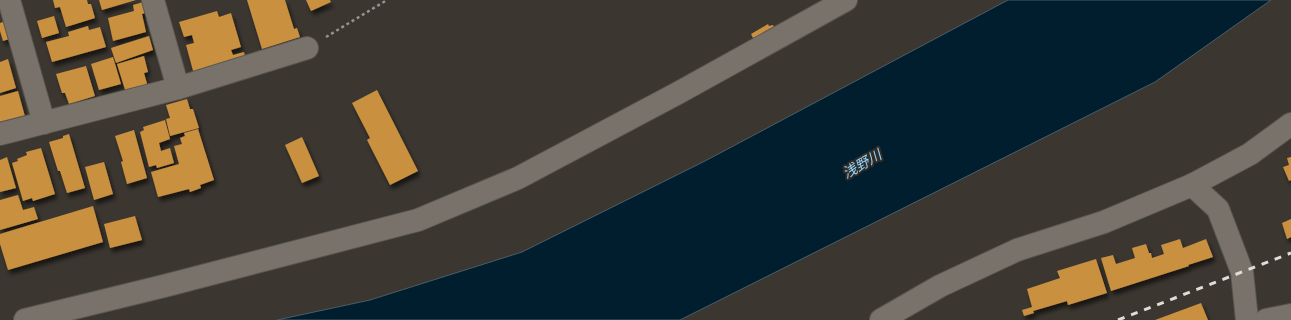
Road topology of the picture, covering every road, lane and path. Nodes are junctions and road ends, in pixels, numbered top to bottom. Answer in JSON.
{"nodes":[{"id":1,"x":9,"y":0,"type":"edge"},
{"id":2,"x":153,"y":0,"type":"edge"},
{"id":3,"x":387,"y":0,"type":"edge"},
{"id":4,"x":846,"y":0,"type":"edge"},
{"id":5,"x":314,"y":44,"type":"joint"},
{"id":6,"x":178,"y":88,"type":"junction"},
{"id":7,"x":44,"y":123,"type":"junction"},
{"id":8,"x":1291,"y":124,"type":"edge"},
{"id":9,"x":0,"y":134,"type":"edge"},
{"id":10,"x":1192,"y":185,"type":"junction"},
{"id":11,"x":1291,"y":314,"type":"edge"},
{"id":12,"x":25,"y":320,"type":"edge"},
{"id":13,"x":881,"y":320,"type":"edge"},
{"id":14,"x":1247,"y":320,"type":"edge"},
{"id":15,"x":1266,"y":320,"type":"edge"}],
"edges":[{"from":1,"to":7,"type":"street"},
{"from":2,"to":6,"type":"street"},
{"from":3,"to":5,"type":"path"},
{"from":4,"to":12,"type":"street"},
{"from":5,"to":6,"type":"street"},
{"from":6,"to":7,"type":"street"},
{"from":7,"to":9,"type":"street"},
{"from":8,"to":10,"type":"street"},
{"from":10,"to":13,"type":"street"},
{"from":10,"to":14,"type":"street"},
{"from":11,"to":15,"type":"street"}]}
